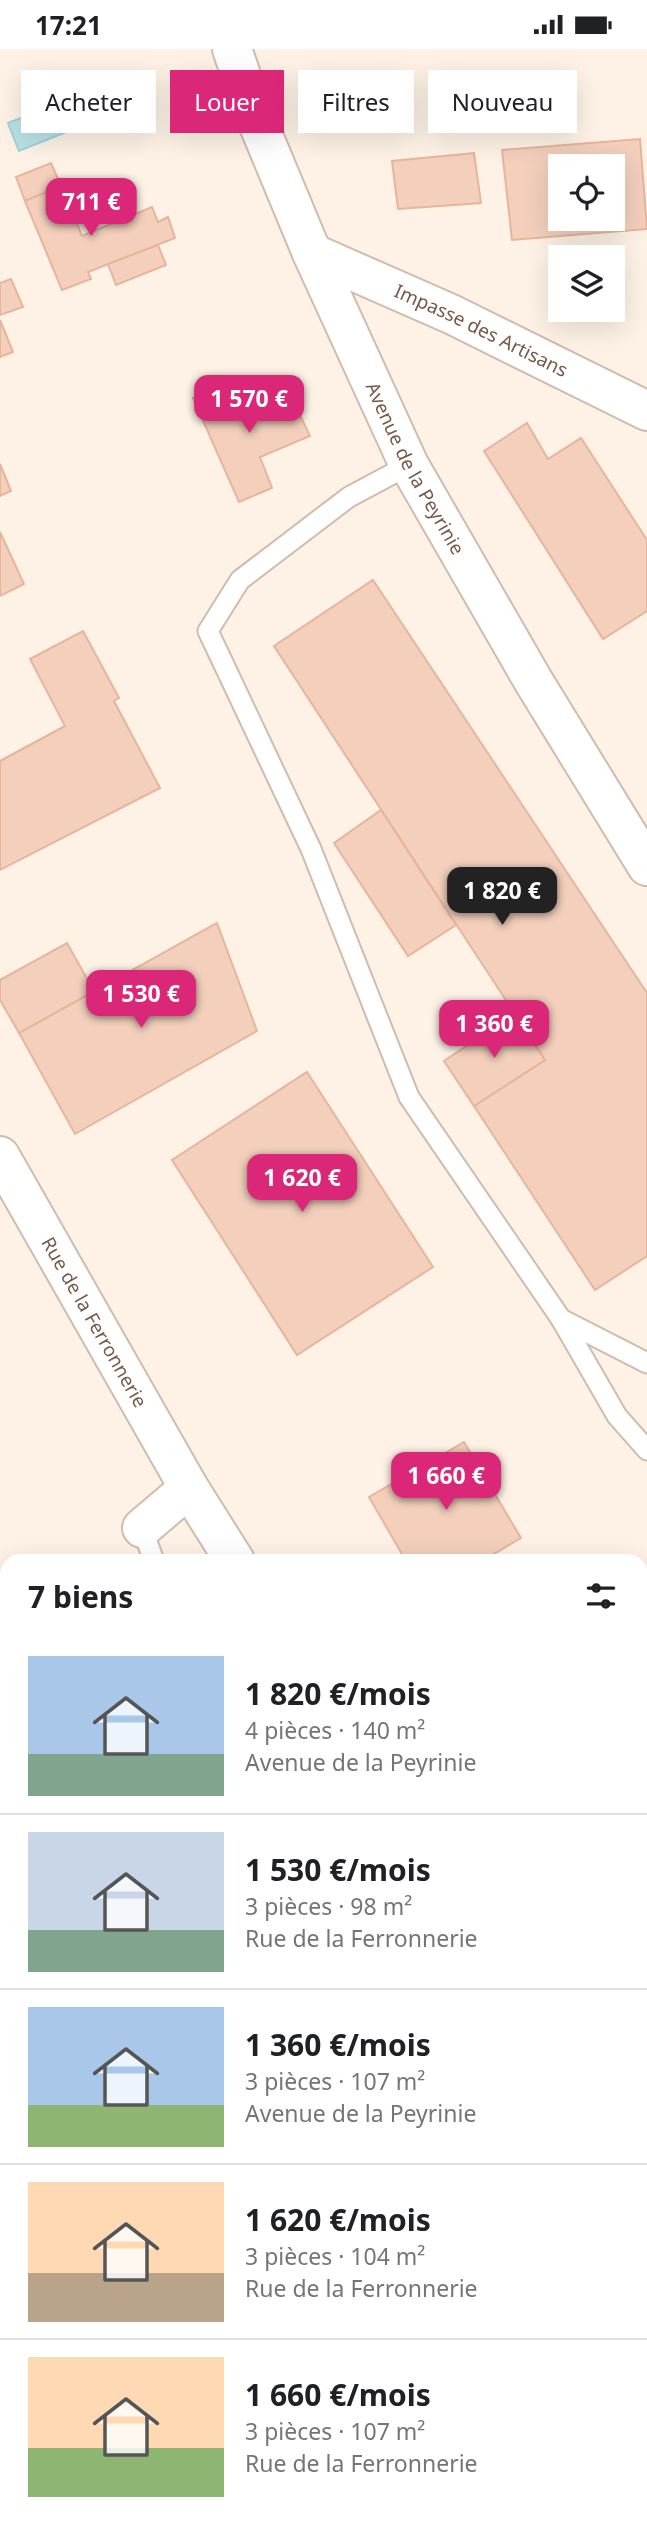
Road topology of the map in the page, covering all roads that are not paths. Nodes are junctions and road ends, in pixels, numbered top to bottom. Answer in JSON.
{"nodes":[{"id":1,"x":232,"y":49,"type":"edge"},
{"id":2,"x":312,"y":253,"type":"junction"},
{"id":3,"x":647,"y":411,"type":"edge"},
{"id":4,"x":409,"y":465,"type":"junction"},
{"id":5,"x":647,"y":866,"type":"edge"},
{"id":6,"x":0,"y":1156,"type":"edge"},
{"id":7,"x":561,"y":1319,"type":"junction"},
{"id":8,"x":647,"y":1363,"type":"edge"},
{"id":9,"x":647,"y":1450,"type":"edge"},
{"id":10,"x":189,"y":1488,"type":"junction"},
{"id":11,"x":148,"y":1545,"type":"edge"},
{"id":12,"x":231,"y":1554,"type":"edge"}],
"edges":[{"from":1,"to":2,"type":"street","name":"Avenue de la Peyrinie"},
{"from":2,"to":3,"type":"street","name":"Impasse des Artisans"},
{"from":2,"to":4,"type":"street","name":"Avenue de la Peyrinie"},
{"from":4,"to":5,"type":"street","name":"Avenue de la Peyrinie"},
{"from":4,"to":7,"type":"lane"},
{"from":6,"to":10,"type":"street","name":"Rue de la Ferronnerie"},
{"from":7,"to":8,"type":"lane"},
{"from":7,"to":9,"type":"lane"},
{"from":10,"to":11,"type":"street"},
{"from":10,"to":12,"type":"street","name":"Rue de la Ferronnerie"}]}
